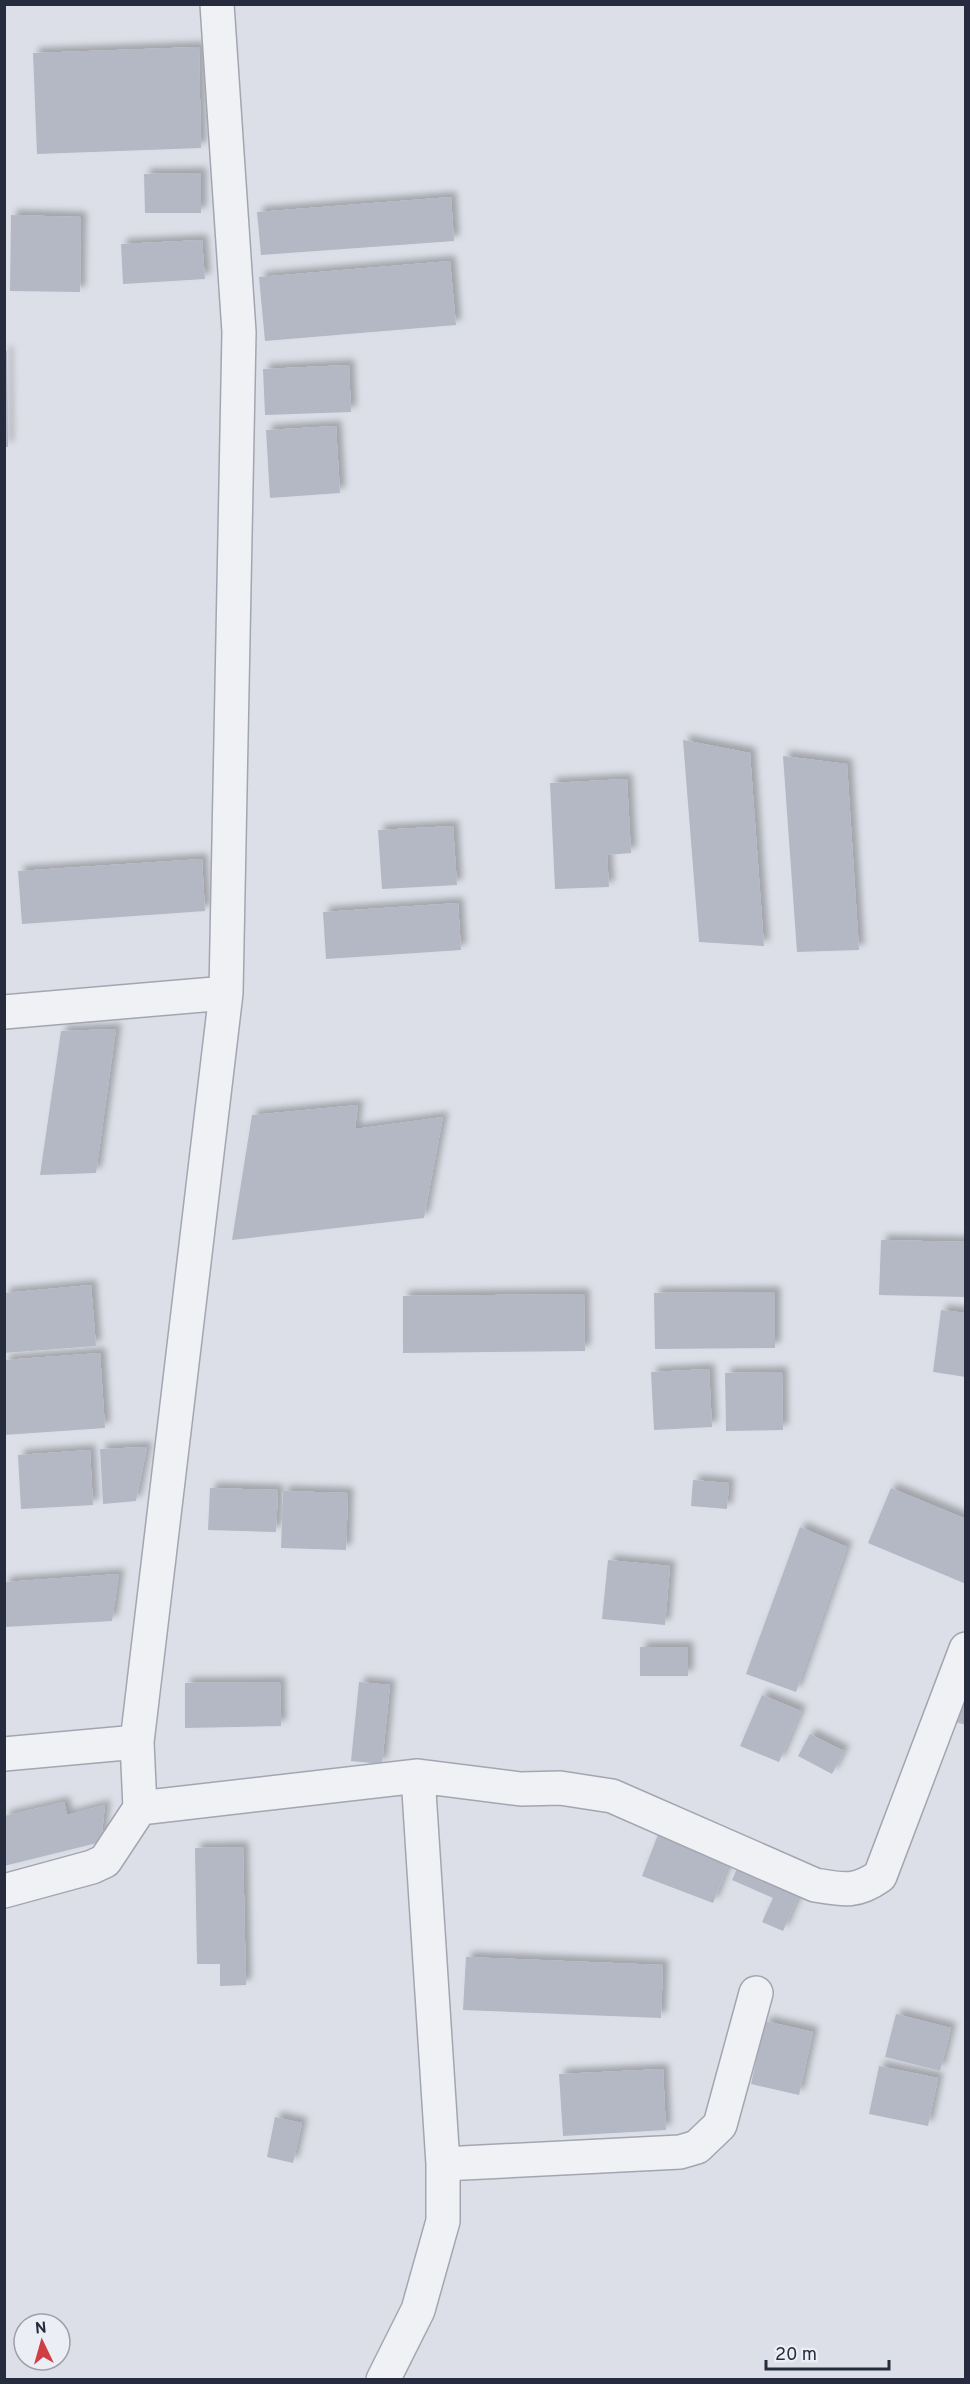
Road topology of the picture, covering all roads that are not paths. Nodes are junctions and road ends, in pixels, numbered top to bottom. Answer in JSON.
{"nodes":[{"id":1,"x":217,"y":4,"type":"edge"},
{"id":2,"x":226,"y":993,"type":"junction"},
{"id":3,"x":4,"y":1012,"type":"edge"},
{"id":4,"x":966,"y":1650,"type":"edge"},
{"id":5,"x":137,"y":1742,"type":"junction"},
{"id":6,"x":4,"y":1754,"type":"edge"},
{"id":7,"x":418,"y":1776,"type":"junction"},
{"id":8,"x":140,"y":1808,"type":"junction"},
{"id":9,"x":4,"y":1891,"type":"edge"},
{"id":10,"x":756,"y":1993,"type":"dead end"},
{"id":11,"x":443,"y":2164,"type":"junction"},
{"id":12,"x":382,"y":2379,"type":"edge"}],
"edges":[{"from":1,"to":2,"type":"street"},
{"from":2,"to":3,"type":"street"},
{"from":2,"to":5,"type":"street"},
{"from":4,"to":7,"type":"street"},
{"from":5,"to":6,"type":"street"},
{"from":5,"to":8,"type":"street"},
{"from":7,"to":8,"type":"street"},
{"from":7,"to":11,"type":"street"},
{"from":8,"to":9,"type":"street"},
{"from":10,"to":11,"type":"street"},
{"from":11,"to":12,"type":"street"}]}
